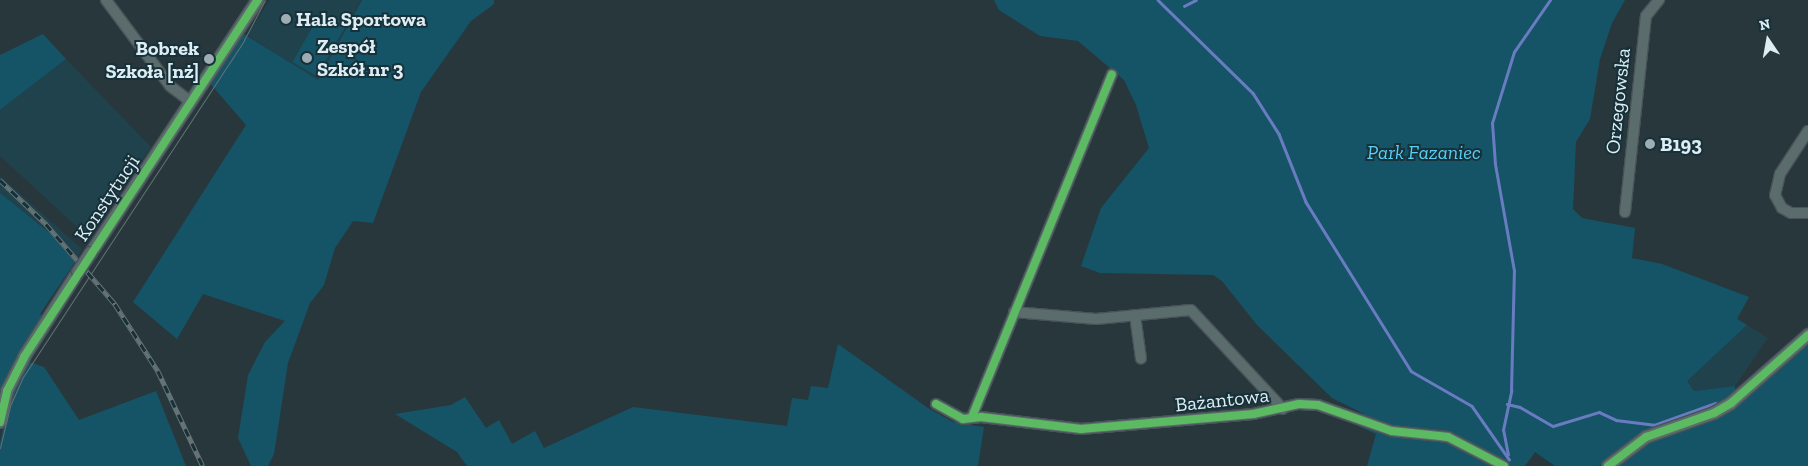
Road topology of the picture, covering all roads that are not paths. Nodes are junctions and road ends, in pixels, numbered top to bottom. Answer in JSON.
{"nodes":[{"id":1,"x":106,"y":0,"type":"edge"},
{"id":2,"x":258,"y":0,"type":"edge"},
{"id":3,"x":1659,"y":0,"type":"edge"},
{"id":4,"x":1112,"y":74,"type":"dead end"},
{"id":5,"x":191,"y":102,"type":"junction"},
{"id":6,"x":1808,"y":131,"type":"edge"},
{"id":7,"x":1625,"y":212,"type":"dead end"},
{"id":8,"x":1808,"y":213,"type":"edge"},
{"id":9,"x":1014,"y":312,"type":"junction"},
{"id":10,"x":1135,"y":315,"type":"junction"},
{"id":11,"x":1808,"y":335,"type":"edge"},
{"id":12,"x":1140,"y":359,"type":"dead end"},
{"id":13,"x":936,"y":404,"type":"dead end"},
{"id":14,"x":1284,"y":409,"type":"junction"},
{"id":15,"x":972,"y":417,"type":"junction"},
{"id":16,"x":0,"y":422,"type":"edge"},
{"id":17,"x":1504,"y":466,"type":"edge"},
{"id":18,"x":1608,"y":466,"type":"edge"}],
"edges":[{"from":1,"to":5,"type":"street"},
{"from":2,"to":5,"type":"street","name":"Konstytucji"},
{"from":3,"to":7,"type":"street","name":"Orzegowska"},
{"from":4,"to":9,"type":"street"},
{"from":5,"to":16,"type":"street","name":"Konstytucji","bridge":true},
{"from":6,"to":8,"type":"street"},
{"from":9,"to":10,"type":"street","name":"Bażantowa"},
{"from":9,"to":15,"type":"street"},
{"from":10,"to":12,"type":"street"},
{"from":10,"to":14,"type":"street","name":"Bażantowa"},
{"from":11,"to":18,"type":"street"},
{"from":13,"to":15,"type":"street","name":"Bażantowa"},
{"from":14,"to":15,"type":"street","name":"Bażantowa"},
{"from":14,"to":17,"type":"street","name":"Bażantowa"}]}
